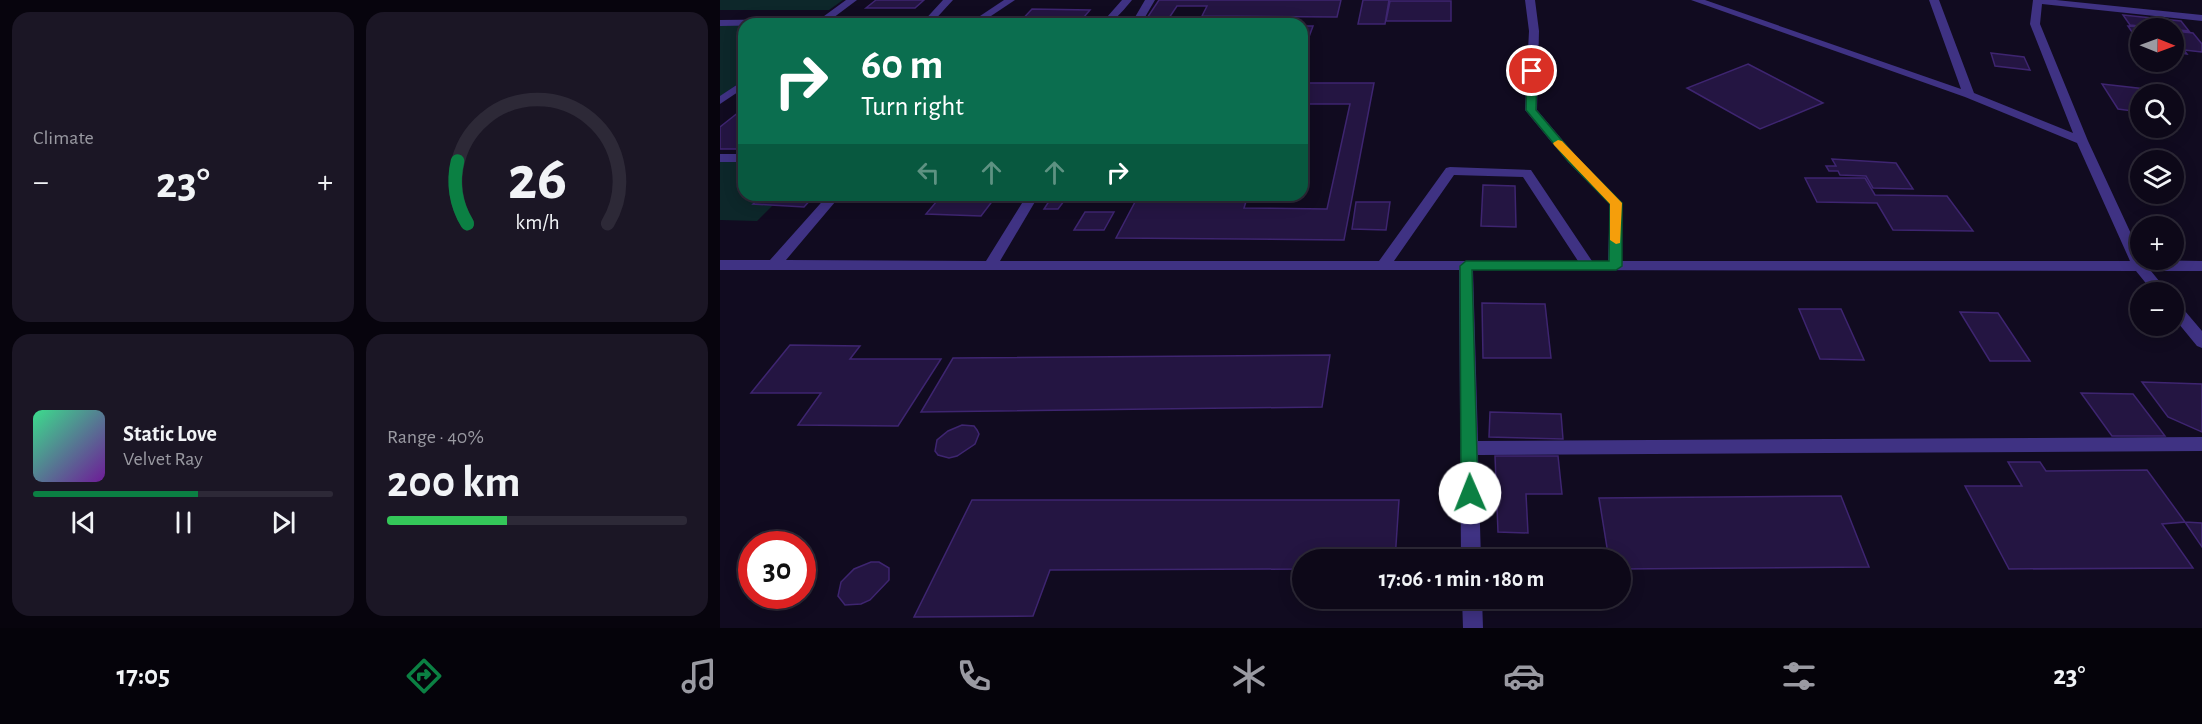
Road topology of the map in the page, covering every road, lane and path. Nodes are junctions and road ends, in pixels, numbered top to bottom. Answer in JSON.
{"nodes":[{"id":1,"x":852,"y":0,"type":"edge"},
{"id":2,"x":948,"y":0,"type":"edge"},
{"id":3,"x":1010,"y":0,"type":"edge"},
{"id":4,"x":1126,"y":0,"type":"edge"},
{"id":5,"x":1150,"y":0,"type":"edge"},
{"id":6,"x":1530,"y":0,"type":"edge"},
{"id":7,"x":1696,"y":0,"type":"edge"},
{"id":8,"x":1934,"y":0,"type":"edge"},
{"id":9,"x":2039,"y":1,"type":"edge"},
{"id":10,"x":828,"y":18,"type":"edge"},
{"id":11,"x":932,"y":18,"type":"edge"},
{"id":12,"x":982,"y":18,"type":"edge"},
{"id":13,"x":1111,"y":18,"type":"edge"},
{"id":14,"x":1140,"y":18,"type":"edge"},
{"id":15,"x":2202,"y":18,"type":"edge"},
{"id":16,"x":720,"y":23,"type":"edge"},
{"id":17,"x":737,"y":23,"type":"joint"},
{"id":18,"x":720,"y":33,"type":"edge"},
{"id":19,"x":738,"y":88,"type":"edge"},
{"id":20,"x":1969,"y":95,"type":"junction"},
{"id":21,"x":720,"y":101,"type":"edge"},
{"id":22,"x":2082,"y":141,"type":"junction"},
{"id":23,"x":720,"y":158,"type":"edge"},
{"id":24,"x":738,"y":158,"type":"edge"},
{"id":25,"x":830,"y":201,"type":"edge"},
{"id":26,"x":1029,"y":201,"type":"edge"},
{"id":27,"x":2130,"y":245,"type":"edge"},
{"id":28,"x":720,"y":265,"type":"edge"},
{"id":29,"x":2130,"y":265,"type":"edge"},
{"id":30,"x":773,"y":266,"type":"junction"},
{"id":31,"x":990,"y":266,"type":"junction"},
{"id":32,"x":1383,"y":266,"type":"junction"},
{"id":33,"x":1466,"y":266,"type":"junction"},
{"id":34,"x":1588,"y":266,"type":"junction"},
{"id":35,"x":1616,"y":266,"type":"junction"},
{"id":36,"x":2184,"y":266,"type":"edge"},
{"id":37,"x":2202,"y":266,"type":"edge"},
{"id":38,"x":2143,"y":270,"type":"edge"},
{"id":39,"x":2153,"y":282,"type":"edge"},
{"id":40,"x":2184,"y":320,"type":"edge"},
{"id":41,"x":2202,"y":342,"type":"edge"},
{"id":42,"x":2202,"y":444,"type":"edge"},
{"id":43,"x":1469,"y":448,"type":"junction"},
{"id":44,"x":1471,"y":549,"type":"edge"},
{"id":45,"x":1472,"y":609,"type":"edge"},
{"id":46,"x":1473,"y":628,"type":"edge"}],
"edges":[{"from":1,"to":10,"type":"street"},
{"from":2,"to":11,"type":"street"},
{"from":3,"to":12,"type":"street"},
{"from":4,"to":13,"type":"street"},
{"from":5,"to":14,"type":"street"},
{"from":6,"to":35,"type":"street"},
{"from":7,"to":20,"type":"street"},
{"from":8,"to":20,"type":"street"},
{"from":9,"to":15,"type":"street"},
{"from":9,"to":22,"type":"street"},
{"from":16,"to":17,"type":"street"},
{"from":17,"to":18,"type":"street"},
{"from":19,"to":21,"type":"street"},
{"from":20,"to":22,"type":"street"},
{"from":22,"to":27,"type":"street"},
{"from":23,"to":24,"type":"street"},
{"from":25,"to":30,"type":"street"},
{"from":26,"to":31,"type":"street"},
{"from":28,"to":30,"type":"street"},
{"from":29,"to":35,"type":"street"},
{"from":30,"to":31,"type":"street"},
{"from":31,"to":32,"type":"street"},
{"from":32,"to":33,"type":"street"},
{"from":32,"to":34,"type":"street"},
{"from":33,"to":34,"type":"street"},
{"from":33,"to":43,"type":"street"},
{"from":34,"to":35,"type":"street"},
{"from":36,"to":37,"type":"street"},
{"from":38,"to":39,"type":"street"},
{"from":40,"to":41,"type":"street"},
{"from":42,"to":43,"type":"street"},
{"from":43,"to":44,"type":"street"},
{"from":45,"to":46,"type":"street"}]}
